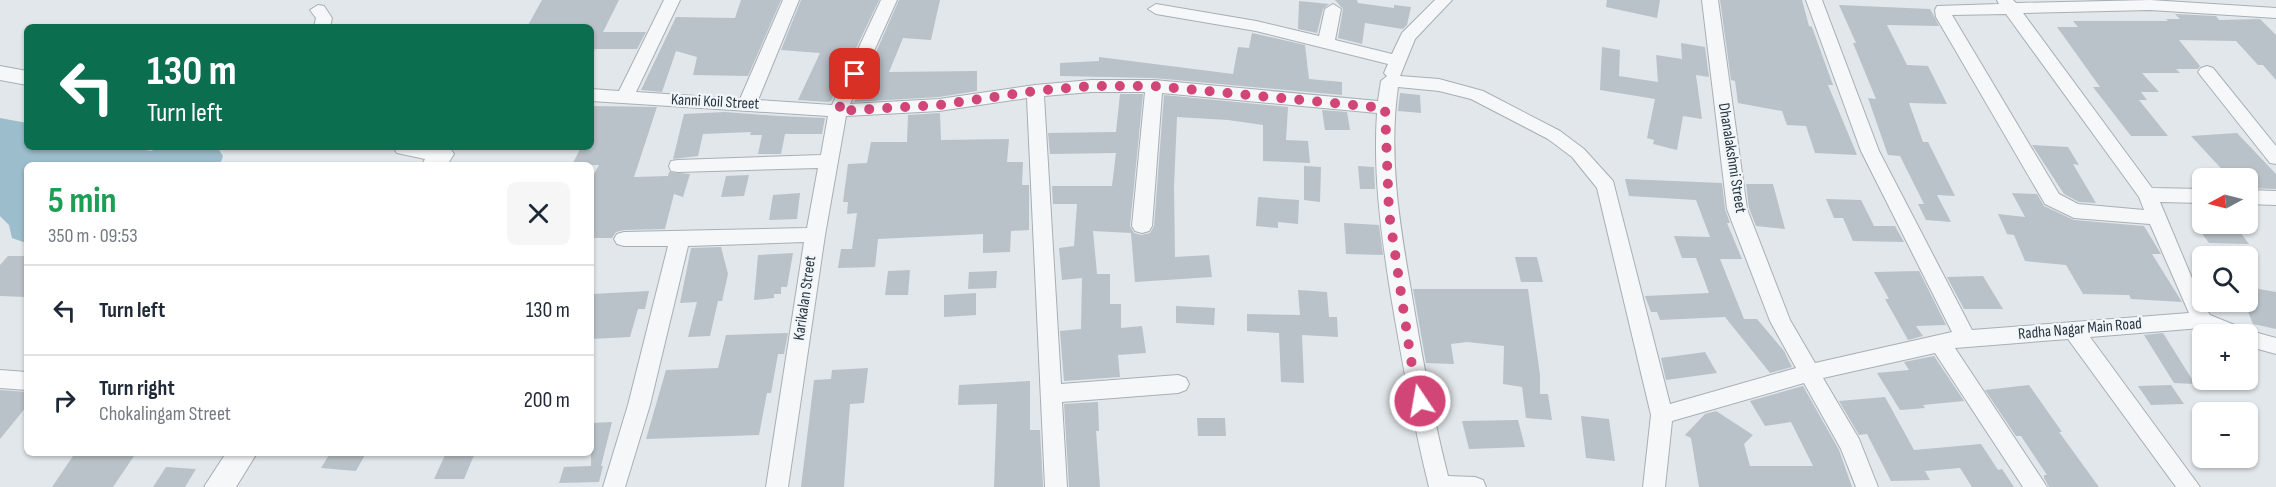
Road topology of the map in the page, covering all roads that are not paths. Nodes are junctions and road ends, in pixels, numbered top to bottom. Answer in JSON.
{"nodes":[{"id":1,"x":672,"y":0,"type":"edge"},
{"id":2,"x":791,"y":0,"type":"edge"},
{"id":3,"x":889,"y":0,"type":"edge"},
{"id":4,"x":1444,"y":0,"type":"edge"},
{"id":5,"x":1710,"y":0,"type":"edge"},
{"id":6,"x":1814,"y":0,"type":"edge"},
{"id":7,"x":2148,"y":3,"type":"edge"},
{"id":8,"x":2009,"y":4,"type":"edge"},
{"id":9,"x":1156,"y":9,"type":"dead end"},
{"id":10,"x":1334,"y":9,"type":"dead end"},
{"id":11,"x":318,"y":10,"type":"dead end"},
{"id":12,"x":2270,"y":12,"type":"edge"},
{"id":13,"x":323,"y":24,"type":"edge"},
{"id":14,"x":1326,"y":43,"type":"junction"},
{"id":15,"x":1394,"y":71,"type":"junction"},
{"id":16,"x":2207,"y":72,"type":"dead end"},
{"id":17,"x":0,"y":73,"type":"edge"},
{"id":18,"x":24,"y":77,"type":"edge"},
{"id":19,"x":1154,"y":86,"type":"junction"},
{"id":20,"x":1035,"y":91,"type":"junction"},
{"id":21,"x":594,"y":95,"type":"edge"},
{"id":22,"x":624,"y":98,"type":"junction"},
{"id":23,"x":747,"y":104,"type":"junction"},
{"id":24,"x":1385,"y":108,"type":"junction"},
{"id":25,"x":838,"y":111,"type":"junction"},
{"id":26,"x":418,"y":150,"type":"edge"},
{"id":27,"x":441,"y":155,"type":"edge"},
{"id":28,"x":2276,"y":158,"type":"edge"},
{"id":29,"x":830,"y":160,"type":"junction"},
{"id":30,"x":678,"y":166,"type":"dead end"},
{"id":31,"x":2147,"y":195,"type":"junction"},
{"id":32,"x":2192,"y":196,"type":"edge"},
{"id":33,"x":2258,"y":197,"type":"edge"},
{"id":34,"x":2276,"y":198,"type":"edge"},
{"id":35,"x":2158,"y":218,"type":"junction"},
{"id":36,"x":1142,"y":226,"type":"dead end"},
{"id":37,"x":814,"y":235,"type":"junction"},
{"id":38,"x":624,"y":239,"type":"dead end"},
{"id":39,"x":680,"y":239,"type":"junction"},
{"id":40,"x":2202,"y":320,"type":"junction"},
{"id":41,"x":2213,"y":324,"type":"edge"},
{"id":42,"x":2073,"y":329,"type":"junction"},
{"id":43,"x":1966,"y":339,"type":"junction"},
{"id":44,"x":2258,"y":341,"type":"edge"},
{"id":45,"x":1941,"y":344,"type":"junction"},
{"id":46,"x":2276,"y":346,"type":"edge"},
{"id":47,"x":1811,"y":372,"type":"junction"},
{"id":48,"x":0,"y":379,"type":"edge"},
{"id":49,"x":24,"y":381,"type":"edge"},
{"id":50,"x":1178,"y":384,"type":"dead end"},
{"id":51,"x":1051,"y":394,"type":"junction"},
{"id":52,"x":1662,"y":415,"type":"junction"},
{"id":53,"x":240,"y":456,"type":"edge"},
{"id":54,"x":1440,"y":486,"type":"edge"},
{"id":55,"x":219,"y":487,"type":"edge"},
{"id":56,"x":615,"y":487,"type":"edge"},
{"id":57,"x":777,"y":487,"type":"edge"},
{"id":58,"x":1056,"y":487,"type":"edge"},
{"id":59,"x":1474,"y":487,"type":"edge"},
{"id":60,"x":1654,"y":487,"type":"edge"},
{"id":61,"x":1867,"y":487,"type":"edge"},
{"id":62,"x":2036,"y":487,"type":"edge"},
{"id":63,"x":2188,"y":487,"type":"edge"}],
"edges":[{"from":1,"to":22,"type":"street"},
{"from":2,"to":23,"type":"street"},
{"from":3,"to":25,"type":"street","name":"Karikalan Street"},
{"from":4,"to":15,"type":"street"},
{"from":5,"to":47,"type":"street","name":"Dhanalakshmi Street"},
{"from":6,"to":43,"type":"street"},
{"from":7,"to":8,"type":"street"},
{"from":7,"to":12,"type":"street"},
{"from":8,"to":31,"type":"street"},
{"from":8,"to":35,"type":"street"},
{"from":9,"to":14,"type":"street"},
{"from":10,"to":14,"type":"street"},
{"from":11,"to":13,"type":"street"},
{"from":14,"to":15,"type":"street"},
{"from":15,"to":24,"type":"street"},
{"from":15,"to":52,"type":"street"},
{"from":16,"to":28,"type":"street"},
{"from":17,"to":18,"type":"street"},
{"from":19,"to":20,"type":"street","name":"Kanni Koil Street"},
{"from":19,"to":24,"type":"street","name":"Kanni Koil Street"},
{"from":19,"to":36,"type":"street"},
{"from":20,"to":25,"type":"street","name":"Kanni Koil Street"},
{"from":20,"to":51,"type":"street"},
{"from":21,"to":22,"type":"street","name":"Kanni Koil Street"},
{"from":22,"to":23,"type":"street","name":"Kanni Koil Street"},
{"from":23,"to":25,"type":"street","name":"Kanni Koil Street"},
{"from":24,"to":54,"type":"street"},
{"from":25,"to":29,"type":"street","name":"Karikalan Street"},
{"from":26,"to":27,"type":"street"},
{"from":29,"to":30,"type":"street"},
{"from":29,"to":37,"type":"street","name":"Karikalan Street"},
{"from":31,"to":32,"type":"street"},
{"from":31,"to":35,"type":"street"},
{"from":33,"to":34,"type":"street"},
{"from":35,"to":40,"type":"street"},
{"from":37,"to":39,"type":"street"},
{"from":37,"to":57,"type":"street","name":"Karikalan Street"},
{"from":38,"to":39,"type":"street"},
{"from":39,"to":56,"type":"street"},
{"from":40,"to":41,"type":"street"},
{"from":40,"to":42,"type":"street","name":"Radha Nagar Main Road"},
{"from":42,"to":43,"type":"street","name":"Radha Nagar Main Road"},
{"from":42,"to":63,"type":"street"},
{"from":43,"to":45,"type":"street","name":"Radha Nagar Main Road"},
{"from":44,"to":46,"type":"street"},
{"from":45,"to":47,"type":"street","name":"Radha Nagar Main Road"},
{"from":45,"to":62,"type":"street"},
{"from":47,"to":52,"type":"street","name":"Radha Nagar Main Road"},
{"from":47,"to":61,"type":"street","name":"Dhanalakshmi Street"},
{"from":48,"to":49,"type":"street"},
{"from":50,"to":51,"type":"street"},
{"from":51,"to":58,"type":"street"},
{"from":52,"to":60,"type":"street"},
{"from":53,"to":55,"type":"street"},
{"from":54,"to":59,"type":"street"}]}
